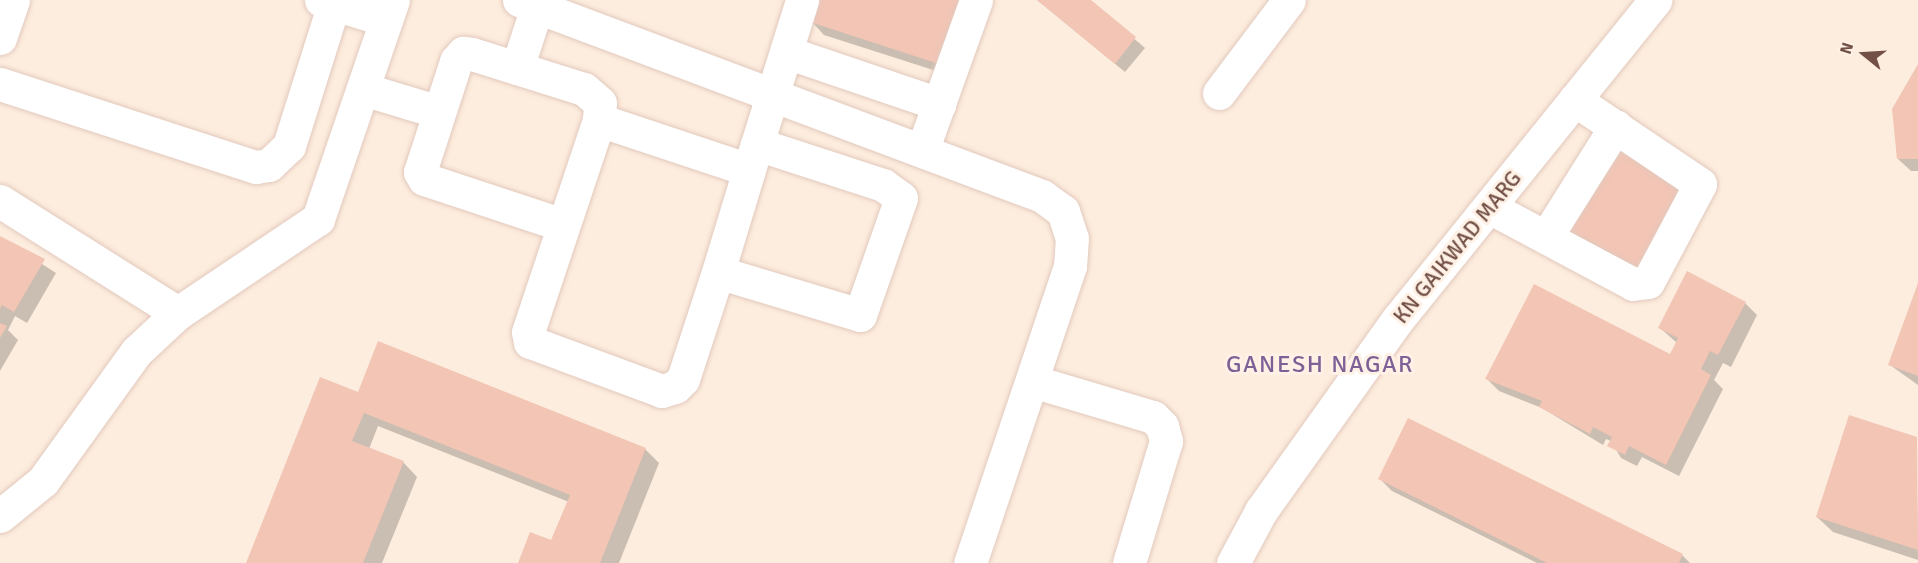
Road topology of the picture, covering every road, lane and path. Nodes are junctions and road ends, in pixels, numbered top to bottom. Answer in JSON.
{"nodes":[{"id":1,"x":13,"y":0,"type":"edge"},
{"id":2,"x":802,"y":0,"type":"edge"},
{"id":3,"x":976,"y":0,"type":"edge"},
{"id":4,"x":1289,"y":0,"type":"edge"},
{"id":5,"x":1655,"y":0,"type":"edge"},
{"id":6,"x":330,"y":1,"type":"edge"},
{"id":7,"x":528,"y":3,"type":"edge"},
{"id":8,"x":390,"y":10,"type":"edge"},
{"id":9,"x":0,"y":38,"type":"edge"},
{"id":10,"x":786,"y":52,"type":"junction"},
{"id":11,"x":517,"y":68,"type":"junction"},
{"id":12,"x":0,"y":84,"type":"edge"},
{"id":13,"x":363,"y":89,"type":"junction"},
{"id":14,"x":1219,"y":93,"type":"dead end"},
{"id":15,"x":772,"y":95,"type":"junction"},
{"id":16,"x":1575,"y":100,"type":"junction"},
{"id":17,"x":939,"y":104,"type":"junction"},
{"id":18,"x":439,"y":112,"type":"junction"},
{"id":19,"x":599,"y":120,"type":"junction"},
{"id":20,"x":846,"y":123,"type":"junction"},
{"id":21,"x":1616,"y":126,"type":"junction"},
{"id":22,"x":922,"y":151,"type":"junction"},
{"id":23,"x":753,"y":157,"type":"junction"},
{"id":24,"x":831,"y":168,"type":"junction"},
{"id":25,"x":0,"y":201,"type":"edge"},
{"id":26,"x":1489,"y":207,"type":"junction"},
{"id":27,"x":563,"y":225,"type":"junction"},
{"id":28,"x":1546,"y":237,"type":"junction"},
{"id":29,"x":718,"y":272,"type":"junction"},
{"id":30,"x":178,"y":313,"type":"junction"},
{"id":31,"x":1032,"y":381,"type":"junction"},
{"id":32,"x":0,"y":516,"type":"edge"},
{"id":33,"x":970,"y":563,"type":"edge"},
{"id":34,"x":1130,"y":563,"type":"edge"},
{"id":35,"x":1233,"y":563,"type":"edge"}],
"edges":[{"from":1,"to":9,"type":"street"},
{"from":2,"to":10,"type":"street"},
{"from":3,"to":17,"type":"street"},
{"from":4,"to":14,"type":"street"},
{"from":5,"to":16,"type":"street","name":"KN GAIKWAD MARG"},
{"from":6,"to":8,"type":"street"},
{"from":6,"to":12,"type":"street"},
{"from":7,"to":11,"type":"street"},
{"from":7,"to":15,"type":"street"},
{"from":8,"to":13,"type":"street"},
{"from":10,"to":15,"type":"street"},
{"from":10,"to":17,"type":"street"},
{"from":11,"to":18,"type":"street"},
{"from":11,"to":19,"type":"street"},
{"from":13,"to":18,"type":"street"},
{"from":13,"to":30,"type":"street"},
{"from":15,"to":20,"type":"street"},
{"from":15,"to":23,"type":"street"},
{"from":16,"to":21,"type":"street"},
{"from":16,"to":26,"type":"street","name":"KN GAIKWAD MARG"},
{"from":17,"to":22,"type":"street"},
{"from":18,"to":27,"type":"street"},
{"from":19,"to":23,"type":"street"},
{"from":19,"to":27,"type":"street"},
{"from":20,"to":22,"type":"street"},
{"from":20,"to":24,"type":"street"},
{"from":21,"to":28,"type":"street"},
{"from":21,"to":28,"type":"street"},
{"from":22,"to":31,"type":"street"},
{"from":23,"to":24,"type":"street"},
{"from":23,"to":29,"type":"street"},
{"from":24,"to":29,"type":"street"},
{"from":25,"to":30,"type":"street"},
{"from":26,"to":28,"type":"street"},
{"from":26,"to":35,"type":"street","name":"KN GAIKWAD MARG"},
{"from":27,"to":29,"type":"street"},
{"from":30,"to":32,"type":"street"},
{"from":31,"to":33,"type":"street"},
{"from":31,"to":34,"type":"street"}]}
